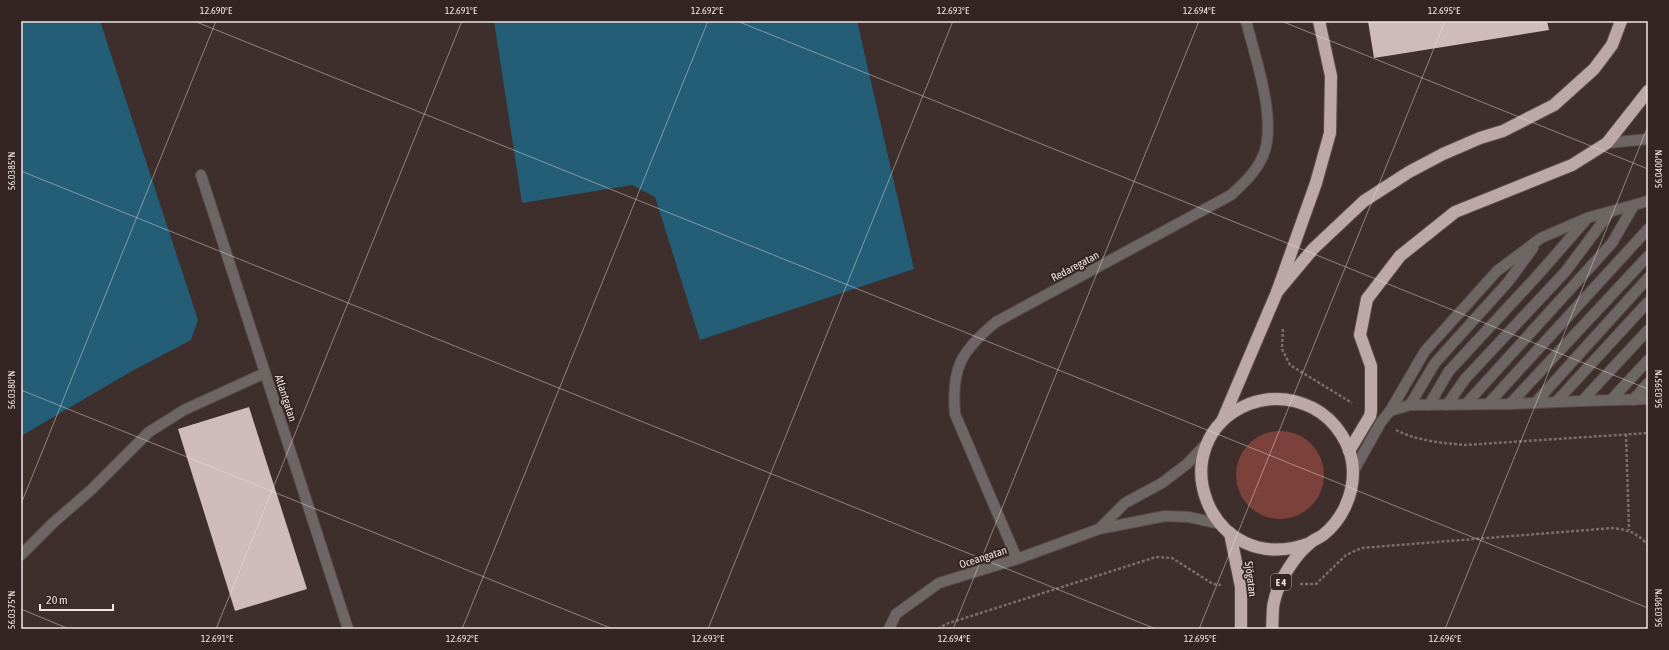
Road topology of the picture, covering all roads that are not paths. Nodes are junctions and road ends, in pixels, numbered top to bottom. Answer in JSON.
{"nodes":[{"id":1,"x":1246,"y":21,"type":"edge"},
{"id":2,"x":1319,"y":21,"type":"edge"},
{"id":3,"x":1621,"y":21,"type":"edge"},
{"id":4,"x":1648,"y":91,"type":"edge"},
{"id":5,"x":1648,"y":139,"type":"edge"},
{"id":6,"x":1607,"y":143,"type":"junction"},
{"id":7,"x":201,"y":175,"type":"dead end"},
{"id":8,"x":1648,"y":201,"type":"edge"},
{"id":9,"x":1634,"y":205,"type":"junction"},
{"id":10,"x":1610,"y":212,"type":"junction"},
{"id":11,"x":1588,"y":218,"type":"junction"},
{"id":12,"x":1648,"y":229,"type":"edge"},
{"id":13,"x":1541,"y":238,"type":"junction"},
{"id":14,"x":1648,"y":256,"type":"edge"},
{"id":15,"x":1648,"y":278,"type":"edge"},
{"id":16,"x":1277,"y":292,"type":"junction"},
{"id":17,"x":1648,"y":302,"type":"edge"},
{"id":18,"x":1648,"y":330,"type":"edge"},
{"id":19,"x":1648,"y":360,"type":"edge"},
{"id":20,"x":265,"y":373,"type":"junction"},
{"id":21,"x":1648,"y":384,"type":"edge"},
{"id":22,"x":1648,"y":399,"type":"edge"},
{"id":23,"x":1611,"y":400,"type":"junction"},
{"id":24,"x":1633,"y":400,"type":"junction"},
{"id":25,"x":1582,"y":401,"type":"junction"},
{"id":26,"x":1556,"y":402,"type":"junction"},
{"id":27,"x":1535,"y":403,"type":"junction"},
{"id":28,"x":1466,"y":404,"type":"junction"},
{"id":29,"x":1488,"y":404,"type":"junction"},
{"id":30,"x":1510,"y":404,"type":"junction"},
{"id":31,"x":1410,"y":405,"type":"junction"},
{"id":32,"x":1429,"y":405,"type":"junction"},
{"id":33,"x":1447,"y":405,"type":"junction"},
{"id":34,"x":1390,"y":411,"type":"junction"},
{"id":35,"x":1376,"y":419,"type":"junction"},
{"id":36,"x":1222,"y":423,"type":"junction"},
{"id":37,"x":1209,"y":442,"type":"junction"},
{"id":38,"x":1350,"y":451,"type":"junction"},
{"id":39,"x":1353,"y":472,"type":"junction"},
{"id":40,"x":1220,"y":524,"type":"junction"},
{"id":41,"x":1099,"y":529,"type":"junction"},
{"id":42,"x":1230,"y":533,"type":"junction"},
{"id":43,"x":1310,"y":543,"type":"junction"},
{"id":44,"x":21,"y":555,"type":"edge"},
{"id":45,"x":1017,"y":559,"type":"junction"},
{"id":46,"x":348,"y":629,"type":"edge"},
{"id":47,"x":888,"y":629,"type":"edge"},
{"id":48,"x":1241,"y":629,"type":"edge"},
{"id":49,"x":1272,"y":629,"type":"edge"}],
"edges":[{"from":1,"to":45,"type":"street","name":"Redaregatan"},
{"from":2,"to":16,"type":"highway"},
{"from":3,"to":16,"type":"highway"},
{"from":4,"to":6,"type":"highway"},
{"from":5,"to":6,"type":"street"},
{"from":6,"to":35,"type":"highway"},
{"from":7,"to":20,"type":"street","name":"Atlantgatan"},
{"from":8,"to":9,"type":"street"},
{"from":9,"to":10,"type":"street"},
{"from":9,"to":28,"type":"street"},
{"from":10,"to":11,"type":"street"},
{"from":10,"to":33,"type":"street"},
{"from":11,"to":13,"type":"street"},
{"from":11,"to":32,"type":"street"},
{"from":12,"to":29,"type":"street"},
{"from":13,"to":31,"type":"street"},
{"from":13,"to":34,"type":"street"},
{"from":14,"to":30,"type":"street"},
{"from":15,"to":27,"type":"street"},
{"from":16,"to":36,"type":"highway"},
{"from":17,"to":26,"type":"street"},
{"from":18,"to":25,"type":"street"},
{"from":19,"to":23,"type":"street"},
{"from":20,"to":44,"type":"street"},
{"from":20,"to":46,"type":"street","name":"Atlantgatan"},
{"from":21,"to":24,"type":"street"},
{"from":22,"to":24,"type":"street"},
{"from":23,"to":24,"type":"street"},
{"from":23,"to":25,"type":"street"},
{"from":25,"to":26,"type":"street"},
{"from":26,"to":27,"type":"street"},
{"from":27,"to":30,"type":"street"},
{"from":28,"to":29,"type":"street"},
{"from":28,"to":33,"type":"street"},
{"from":29,"to":30,"type":"street"},
{"from":31,"to":32,"type":"street"},
{"from":31,"to":34,"type":"street"},
{"from":32,"to":33,"type":"street"},
{"from":34,"to":35,"type":"street"},
{"from":35,"to":38,"type":"highway"},
{"from":35,"to":39,"type":"street"},
{"from":36,"to":37,"type":"highway"},
{"from":36,"to":38,"type":"highway"},
{"from":37,"to":40,"type":"highway"},
{"from":37,"to":41,"type":"street","name":"Oceangatan"},
{"from":38,"to":39,"type":"highway"},
{"from":39,"to":43,"type":"highway"},
{"from":40,"to":41,"type":"street","name":"Oceangatan"},
{"from":40,"to":42,"type":"highway"},
{"from":41,"to":45,"type":"street","name":"Oceangatan"},
{"from":42,"to":43,"type":"highway"},
{"from":42,"to":48,"type":"highway","name":"Sjögatan"},
{"from":43,"to":49,"type":"highway","name":"Sjögatan","number":"E 4"},
{"from":45,"to":47,"type":"street","name":"Oceangatan"}]}
